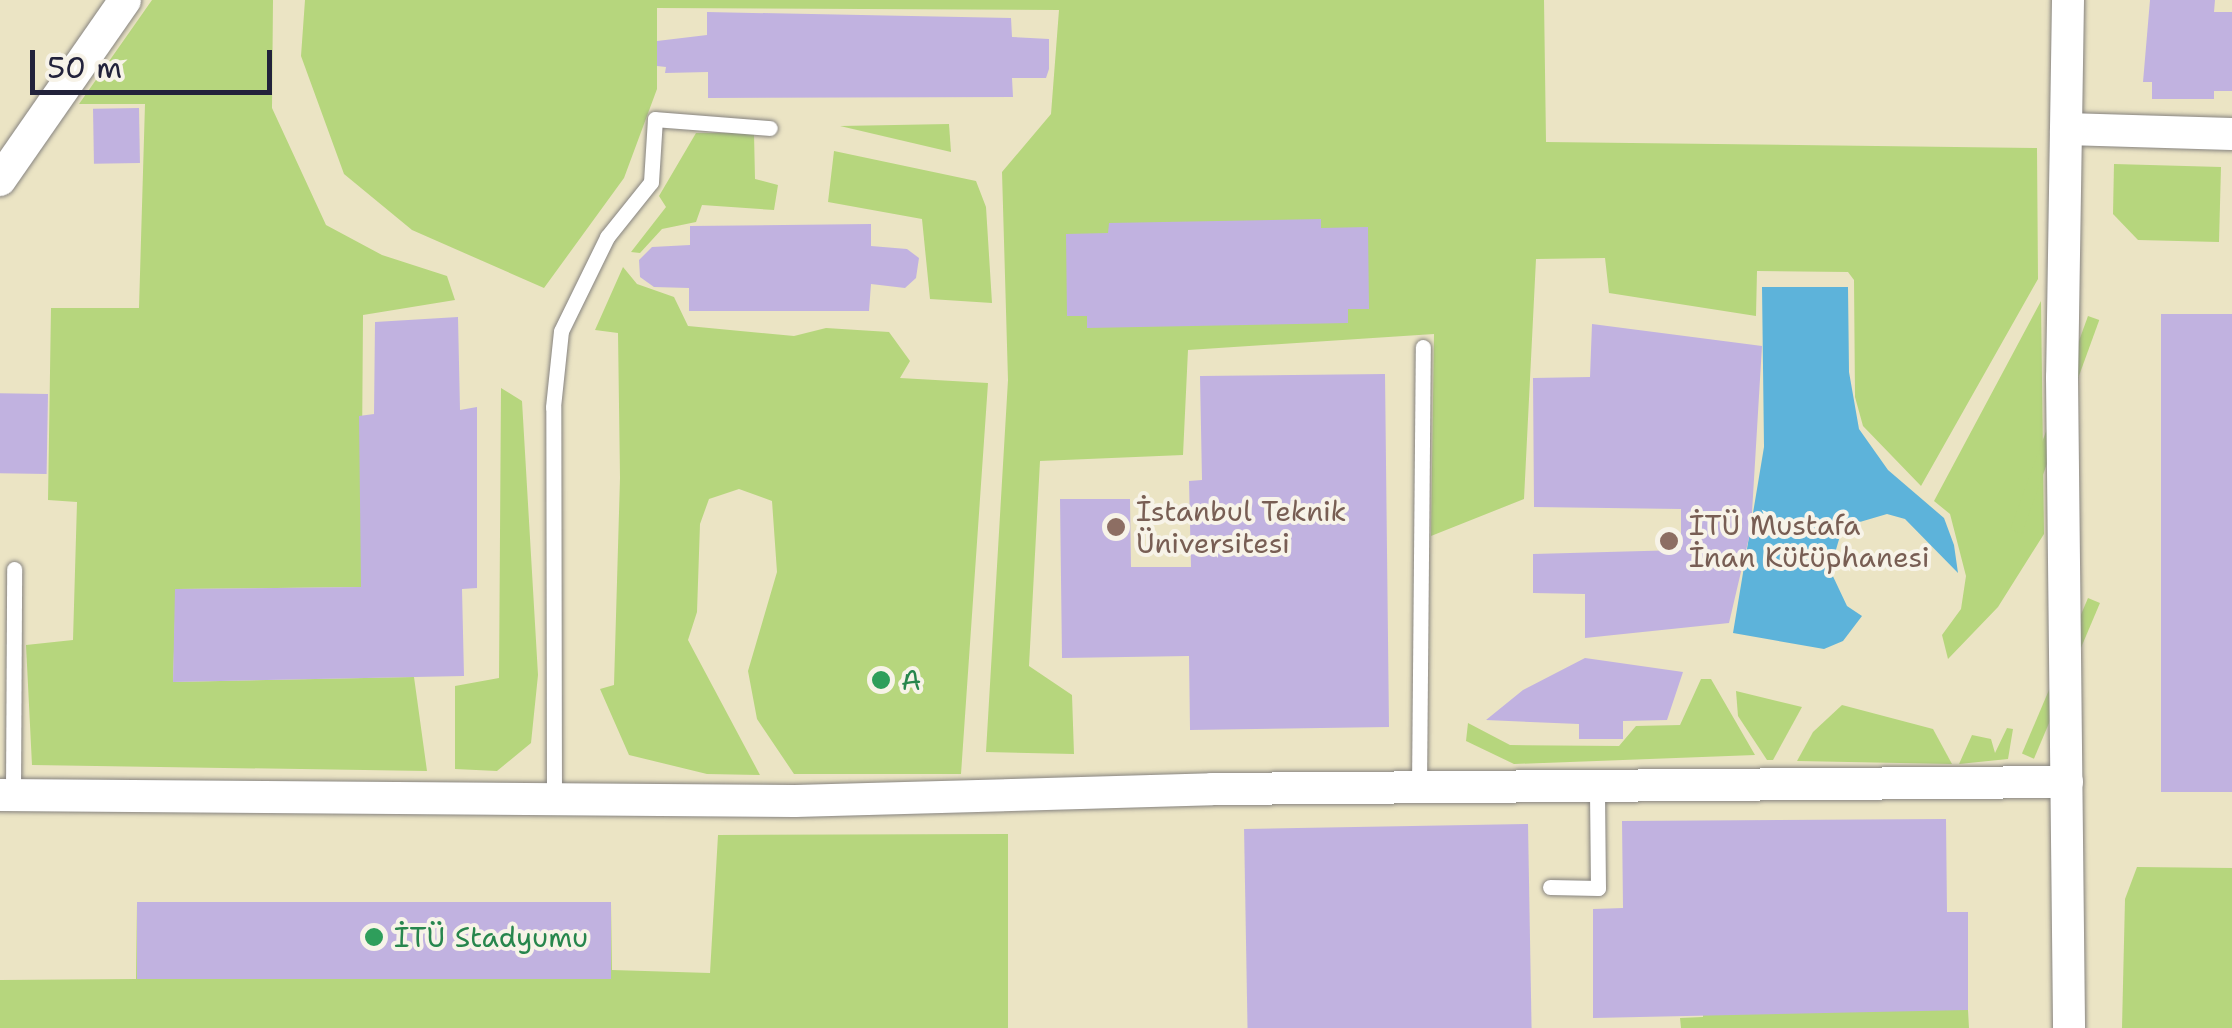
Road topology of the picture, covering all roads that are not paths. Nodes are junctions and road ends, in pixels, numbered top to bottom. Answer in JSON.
{"nodes":[{"id":1,"x":125,"y":0,"type":"edge"},
{"id":2,"x":2068,"y":0,"type":"edge"},
{"id":3,"x":770,"y":128,"type":"dead end"},
{"id":4,"x":2066,"y":129,"type":"junction"},
{"id":5,"x":2232,"y":134,"type":"edge"},
{"id":6,"x":0,"y":180,"type":"edge"},
{"id":7,"x":1422,"y":346,"type":"dead end"},
{"id":8,"x":14,"y":569,"type":"dead end"},
{"id":9,"x":2067,"y":782,"type":"junction"},
{"id":10,"x":1598,"y":786,"type":"junction"},
{"id":11,"x":1420,"y":790,"type":"junction"},
{"id":12,"x":6,"y":795,"type":"edge"},
{"id":13,"x":554,"y":798,"type":"junction"},
{"id":14,"x":1550,"y":887,"type":"dead end"},
{"id":15,"x":2070,"y":1028,"type":"edge"}],
"edges":[{"from":1,"to":6,"type":"street"},
{"from":2,"to":4,"type":"street"},
{"from":3,"to":13,"type":"lane"},
{"from":4,"to":5,"type":"street"},
{"from":4,"to":9,"type":"street"},
{"from":7,"to":11,"type":"lane"},
{"from":8,"to":12,"type":"lane"},
{"from":9,"to":10,"type":"street"},
{"from":9,"to":15,"type":"street"},
{"from":10,"to":11,"type":"street"},
{"from":10,"to":14,"type":"lane"},
{"from":11,"to":13,"type":"street"},
{"from":12,"to":13,"type":"street"}]}
